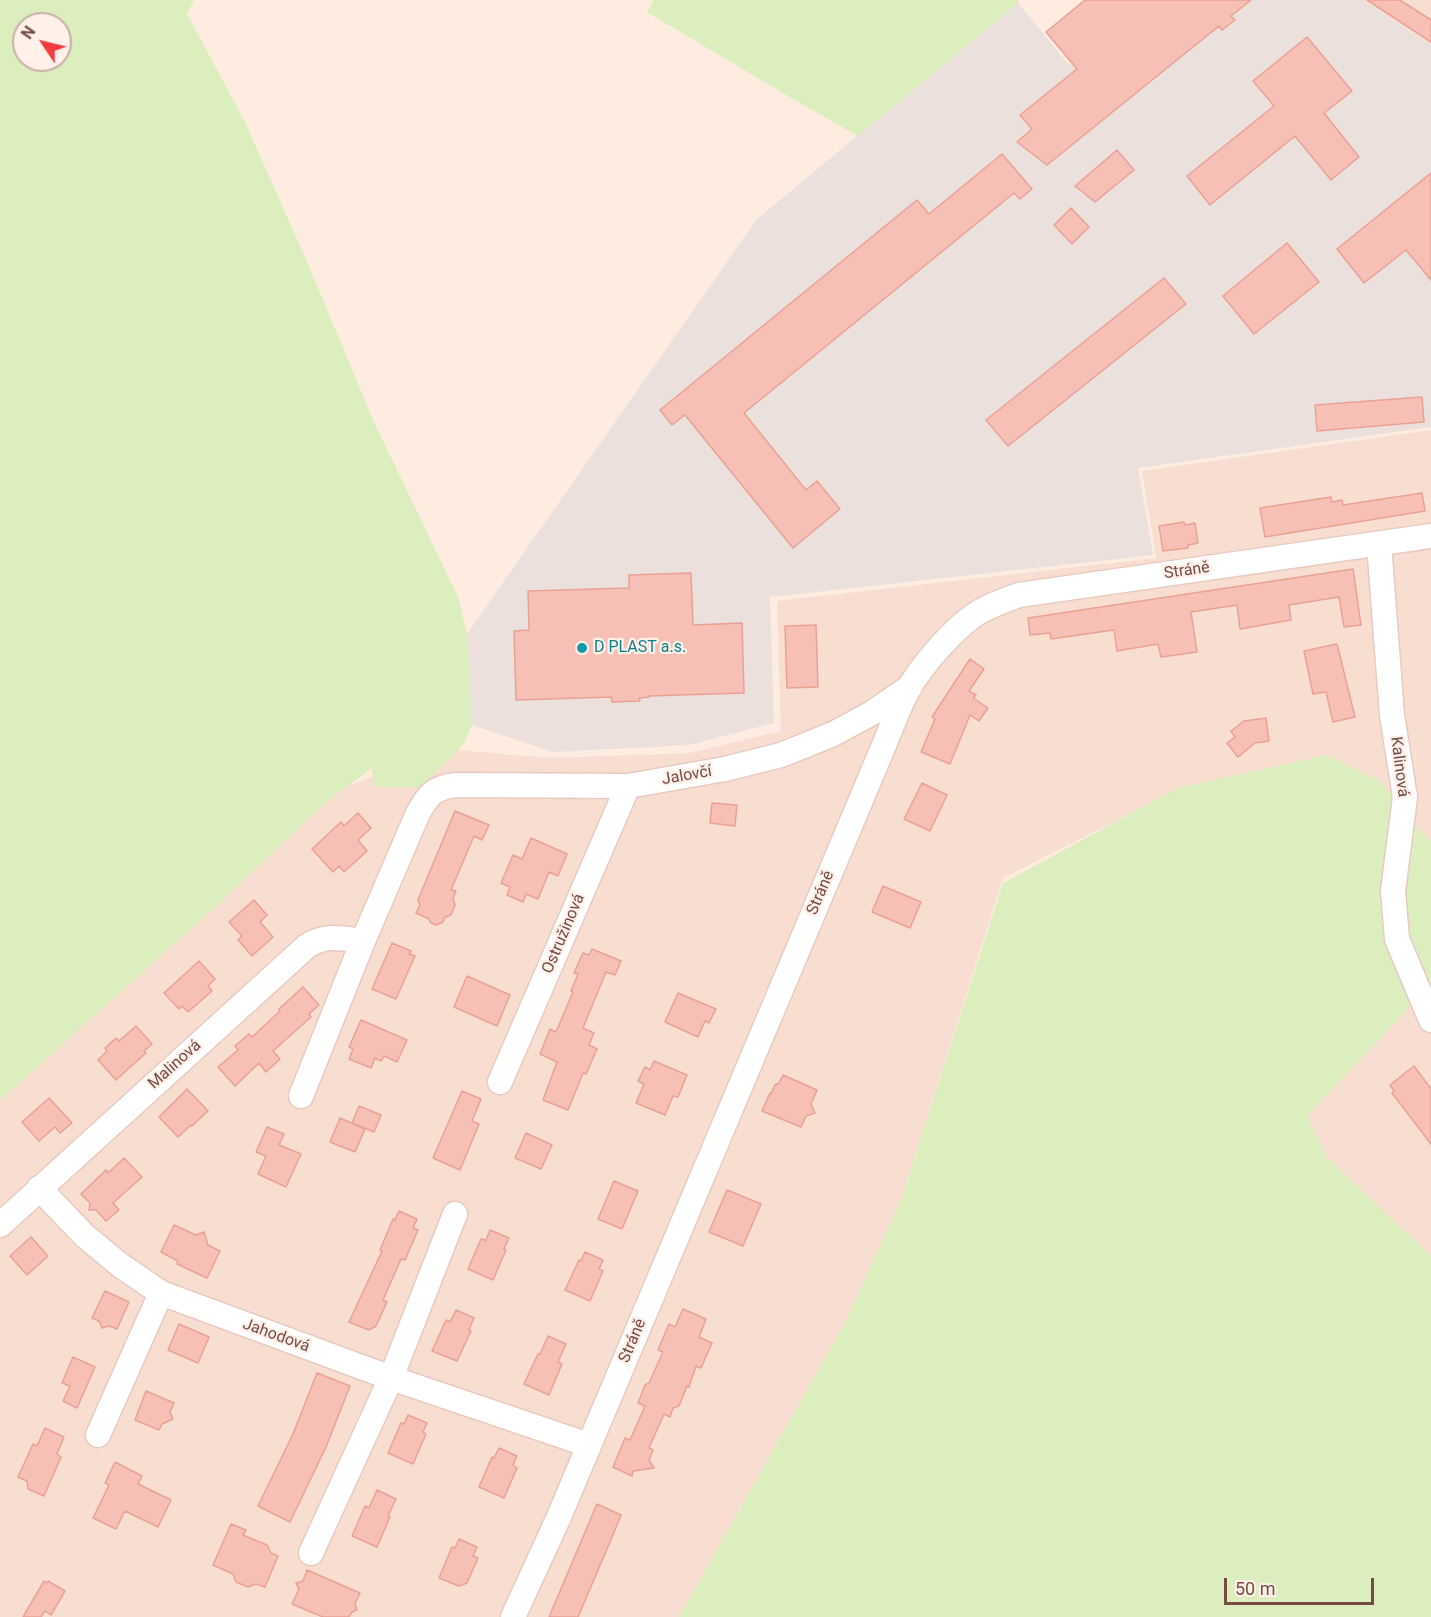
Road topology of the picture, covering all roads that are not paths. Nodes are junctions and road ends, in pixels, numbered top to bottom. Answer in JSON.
{"nodes":[{"id":1,"x":1431,"y":536,"type":"edge"},
{"id":2,"x":1379,"y":544,"type":"junction"},
{"id":3,"x":910,"y":687,"type":"junction"},
{"id":4,"x":627,"y":786,"type":"junction"},
{"id":5,"x":363,"y":941,"type":"junction"},
{"id":6,"x":1430,"y":1015,"type":"edge"},
{"id":7,"x":500,"y":1082,"type":"dead end"},
{"id":8,"x":301,"y":1096,"type":"dead end"},
{"id":9,"x":39,"y":1188,"type":"junction"},
{"id":10,"x":455,"y":1214,"type":"dead end"},
{"id":11,"x":0,"y":1225,"type":"edge"},
{"id":12,"x":161,"y":1293,"type":"junction"},
{"id":13,"x":391,"y":1378,"type":"junction"},
{"id":14,"x":98,"y":1435,"type":"dead end"},
{"id":15,"x":589,"y":1445,"type":"junction"},
{"id":16,"x":311,"y":1553,"type":"dead end"},
{"id":17,"x":513,"y":1617,"type":"edge"}],
"edges":[{"from":1,"to":2,"type":"street","name":"Stráně"},
{"from":2,"to":3,"type":"street","name":"Stráně"},
{"from":2,"to":6,"type":"street","name":"Kalinová"},
{"from":3,"to":4,"type":"street","name":"Jalovčí"},
{"from":3,"to":15,"type":"street","name":"Stráně"},
{"from":4,"to":5,"type":"street","name":"Jalovčí"},
{"from":4,"to":7,"type":"street","name":"Ostružinová"},
{"from":5,"to":8,"type":"street"},
{"from":5,"to":9,"type":"street","name":"Malinová"},
{"from":9,"to":11,"type":"street","name":"Malinová"},
{"from":9,"to":12,"type":"street","name":"Jahodová"},
{"from":10,"to":13,"type":"street"},
{"from":12,"to":13,"type":"street","name":"Jahodová"},
{"from":12,"to":14,"type":"street"},
{"from":13,"to":15,"type":"street","name":"Jahodová"},
{"from":13,"to":16,"type":"street"},
{"from":15,"to":17,"type":"street","name":"Stráně"}]}
